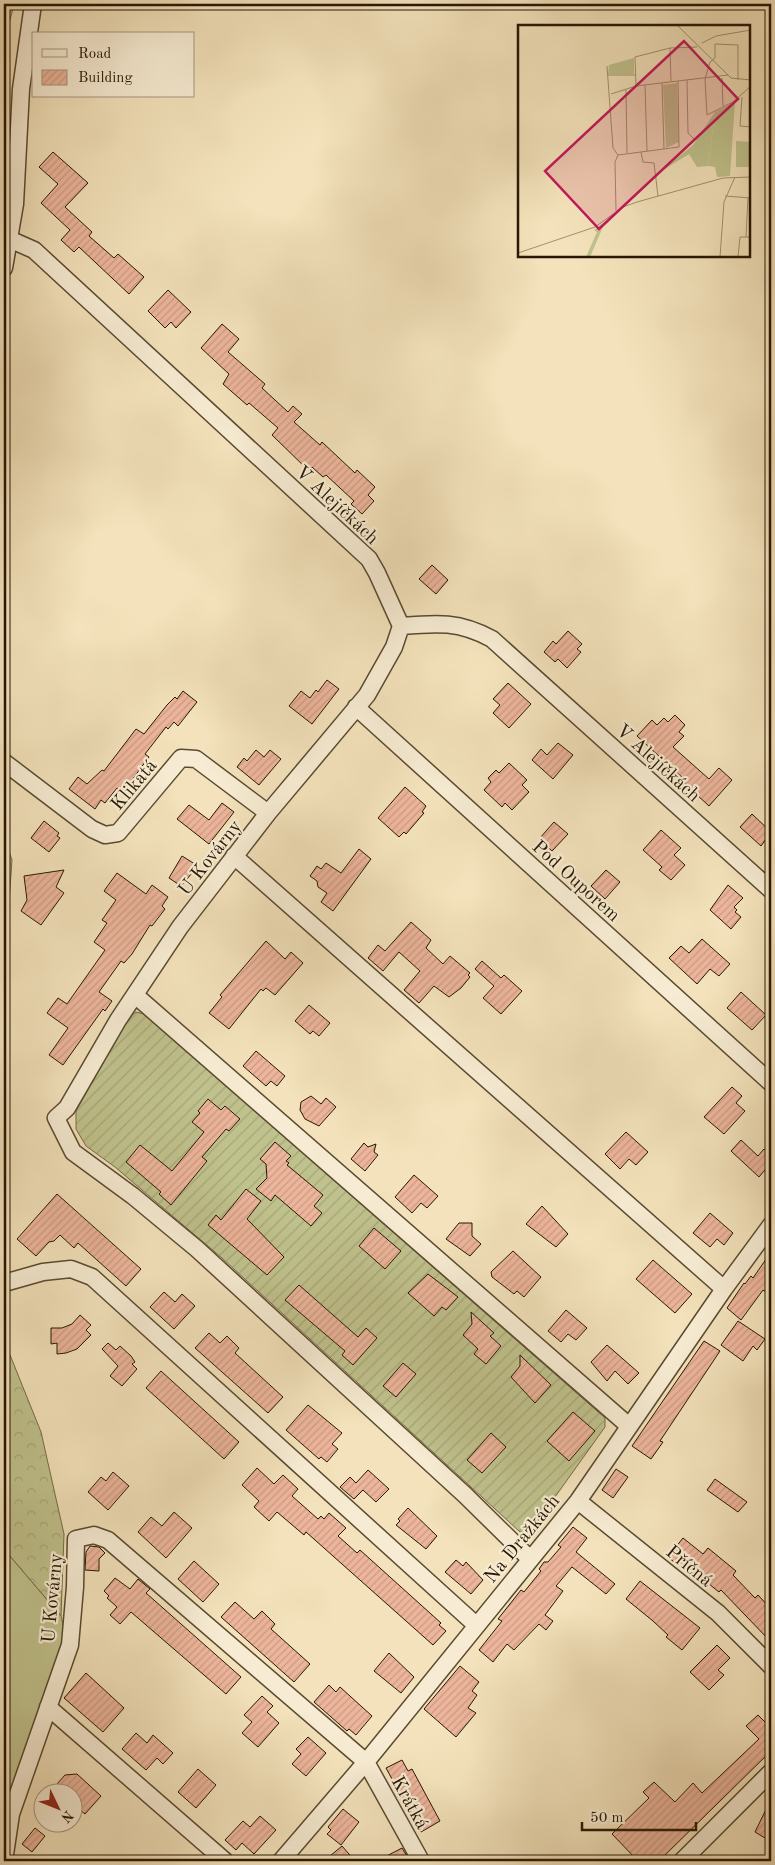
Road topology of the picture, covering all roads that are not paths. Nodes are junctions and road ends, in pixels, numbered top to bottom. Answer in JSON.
{"nodes":[{"id":1,"x":32,"y":4,"type":"edge"},
{"id":2,"x":8,"y":239,"type":"junction"},
{"id":3,"x":4,"y":268,"type":"edge"},
{"id":4,"x":401,"y":626,"type":"junction"},
{"id":5,"x":356,"y":707,"type":"junction"},
{"id":6,"x":4,"y":762,"type":"edge"},
{"id":7,"x":268,"y":813,"type":"junction"},
{"id":8,"x":234,"y":856,"type":"junction"},
{"id":9,"x":771,"y":890,"type":"edge"},
{"id":10,"x":135,"y":995,"type":"junction"},
{"id":11,"x":771,"y":1083,"type":"edge"},
{"id":12,"x":771,"y":1225,"type":"edge"},
{"id":13,"x":4,"y":1282,"type":"edge"},
{"id":14,"x":724,"y":1289,"type":"junction"},
{"id":15,"x":629,"y":1426,"type":"junction"},
{"id":16,"x":578,"y":1501,"type":"junction"},
{"id":17,"x":529,"y":1558,"type":"junction"},
{"id":18,"x":476,"y":1625,"type":"junction"},
{"id":19,"x":771,"y":1666,"type":"edge"},
{"id":20,"x":48,"y":1707,"type":"junction"},
{"id":21,"x":366,"y":1762,"type":"junction"},
{"id":22,"x":771,"y":1772,"type":"edge"},
{"id":23,"x":4,"y":1861,"type":"edge"},
{"id":24,"x":225,"y":1861,"type":"edge"},
{"id":25,"x":282,"y":1861,"type":"edge"},
{"id":26,"x":421,"y":1861,"type":"edge"},
{"id":27,"x":682,"y":1861,"type":"edge"}],
"edges":[{"from":1,"to":2,"type":"street"},
{"from":2,"to":3,"type":"street"},
{"from":2,"to":4,"type":"street","name":"V Alejíčkách"},
{"from":4,"to":5,"type":"street","name":"U Kovárny"},
{"from":4,"to":9,"type":"street","name":"V Alejíčkách"},
{"from":5,"to":7,"type":"street","name":"U Kovárny"},
{"from":5,"to":11,"type":"street","name":"Pod Ouporem"},
{"from":6,"to":7,"type":"street","name":"Klikatá"},
{"from":7,"to":8,"type":"street","name":"U Kovárny"},
{"from":8,"to":10,"type":"street","name":"U Kovárny"},
{"from":8,"to":14,"type":"street"},
{"from":10,"to":15,"type":"street"},
{"from":10,"to":17,"type":"street","name":"U Kovárny"},
{"from":12,"to":14,"type":"street","name":"Na Dražkách"},
{"from":13,"to":18,"type":"street"},
{"from":14,"to":15,"type":"street","name":"Na Dražkách"},
{"from":15,"to":16,"type":"street","name":"Na Dražkách"},
{"from":16,"to":17,"type":"street","name":"Na Dražkách"},
{"from":16,"to":19,"type":"street","name":"Příčná"},
{"from":17,"to":18,"type":"street","name":"Na Dražkách"},
{"from":18,"to":21,"type":"street","name":"Na Dražkách"},
{"from":20,"to":21,"type":"street","name":"U Kovárny"},
{"from":20,"to":23,"type":"street","name":"U Kovárny"},
{"from":20,"to":24,"type":"street"},
{"from":21,"to":25,"type":"street","name":"Na Dražkách"},
{"from":21,"to":26,"type":"street","name":"Krátká"},
{"from":22,"to":27,"type":"street"}]}
